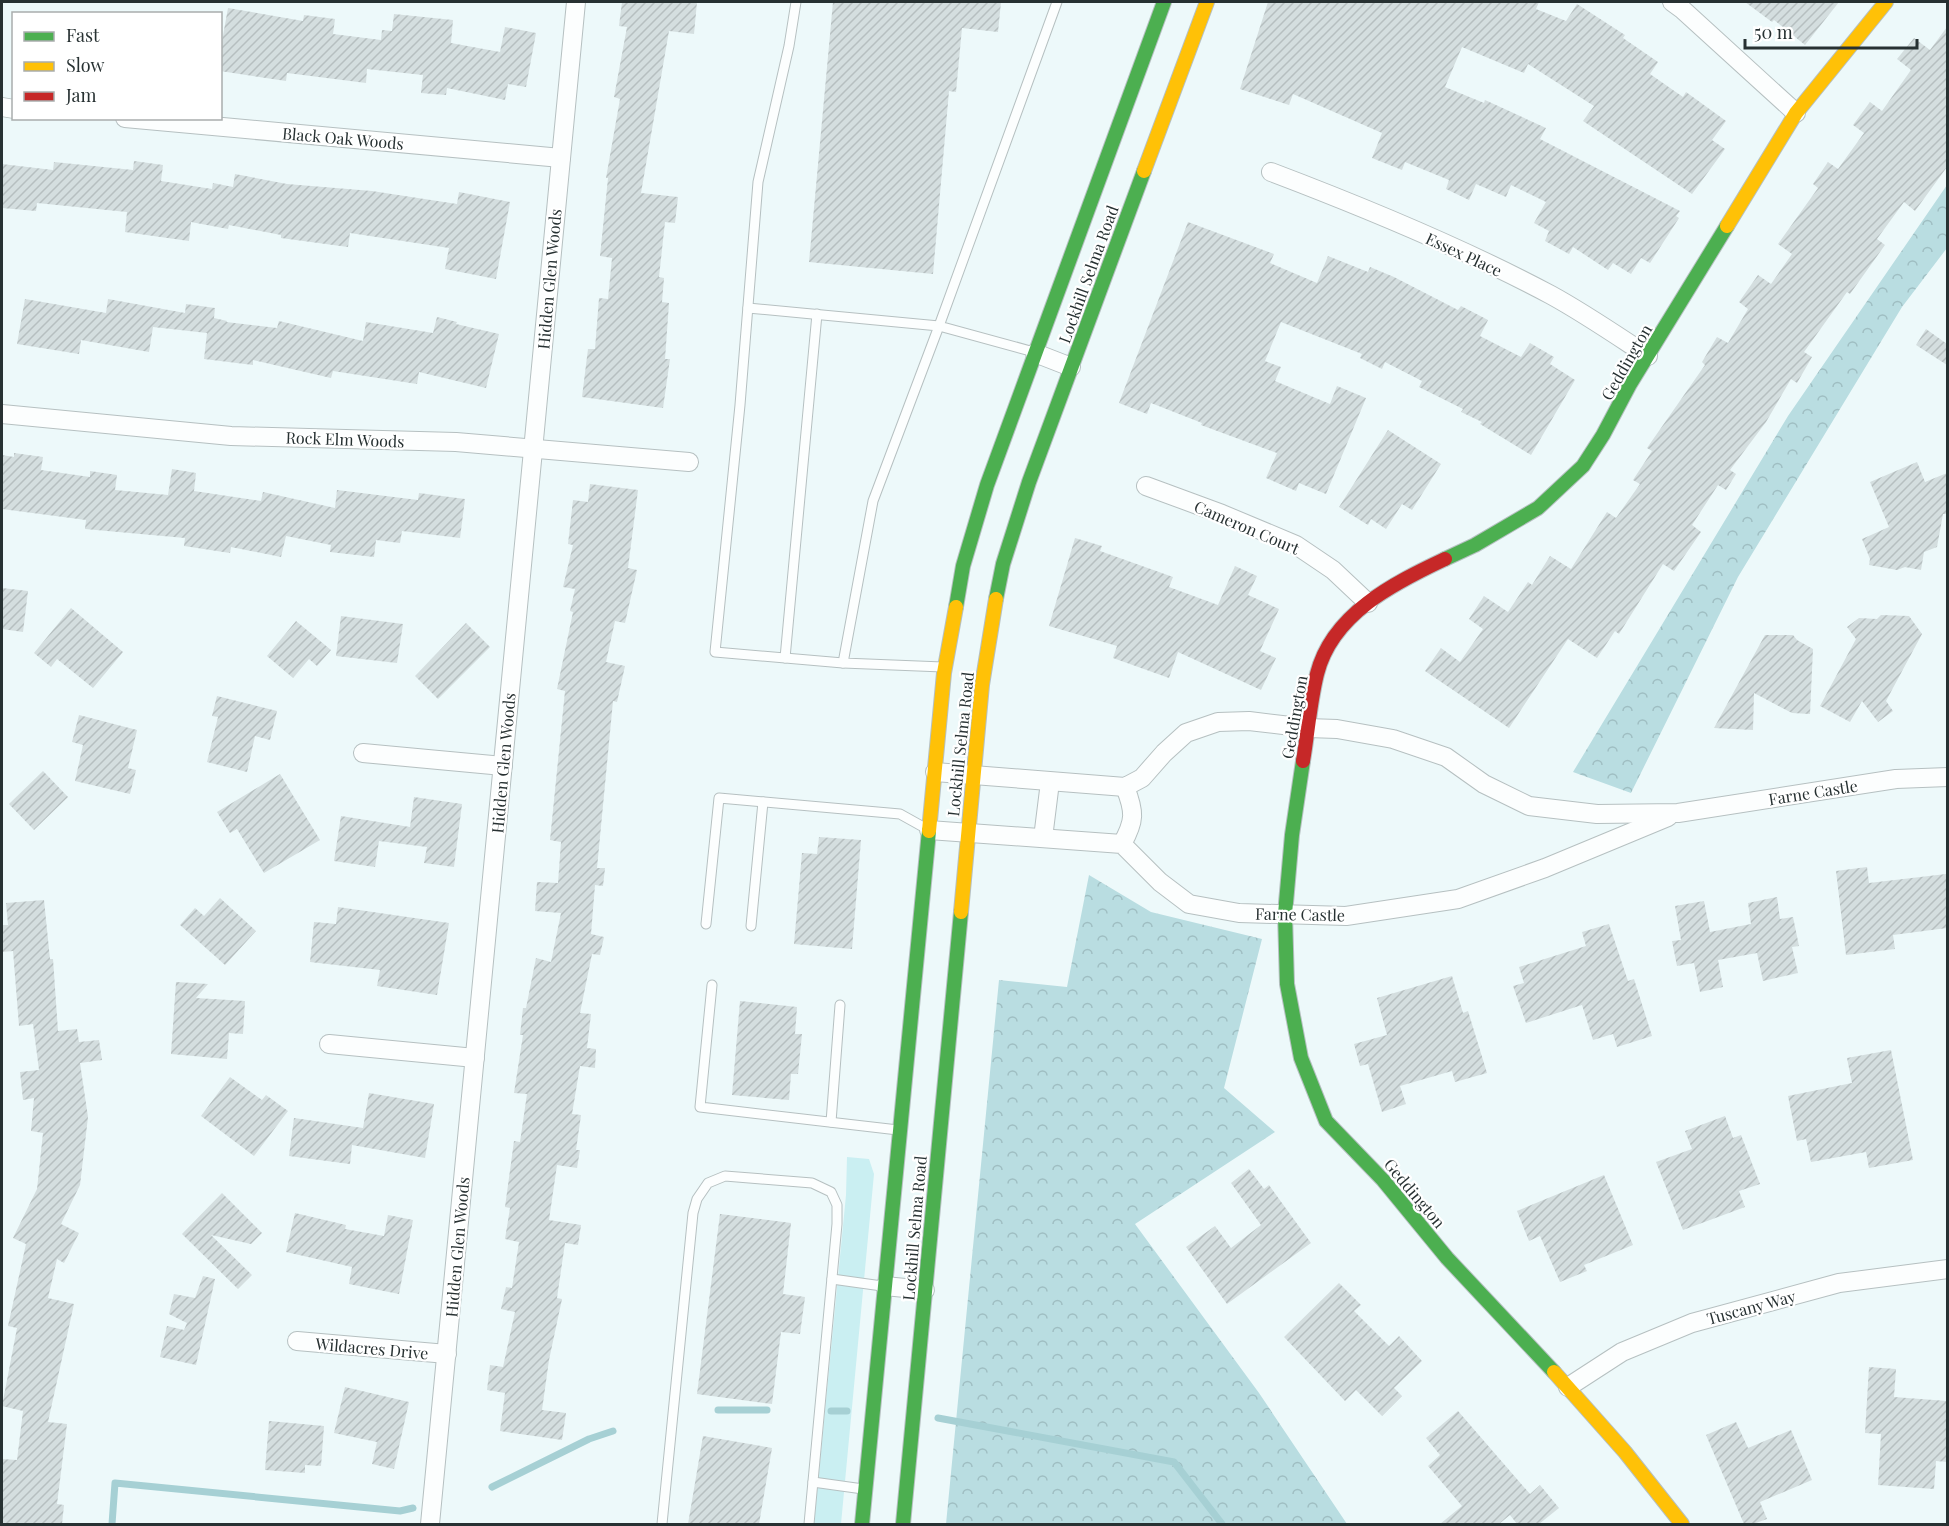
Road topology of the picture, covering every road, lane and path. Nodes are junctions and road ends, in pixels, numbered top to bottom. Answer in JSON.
{"nodes":[{"id":1,"x":576,"y":2,"type":"edge"},
{"id":2,"x":796,"y":2,"type":"edge"},
{"id":3,"x":1057,"y":2,"type":"edge"},
{"id":4,"x":1164,"y":2,"type":"edge"},
{"id":5,"x":1207,"y":2,"type":"edge"},
{"id":6,"x":1671,"y":2,"type":"edge"},
{"id":7,"x":1886,"y":2,"type":"edge"},
{"id":8,"x":1796,"y":112,"type":"junction"},
{"id":9,"x":147,"y":120,"type":"edge"},
{"id":10,"x":561,"y":158,"type":"junction"},
{"id":11,"x":1271,"y":172,"type":"dead end"},
{"id":12,"x":748,"y":308,"type":"junction"},
{"id":13,"x":817,"y":314,"type":"junction"},
{"id":14,"x":939,"y":326,"type":"junction"},
{"id":15,"x":1035,"y":353,"type":"junction"},
{"id":16,"x":1648,"y":356,"type":"junction"},
{"id":17,"x":1071,"y":367,"type":"junction"},
{"id":18,"x":2,"y":414,"type":"edge"},
{"id":19,"x":533,"y":448,"type":"junction"},
{"id":20,"x":689,"y":462,"type":"dead end"},
{"id":21,"x":1146,"y":486,"type":"dead end"},
{"id":22,"x":1368,"y":603,"type":"junction"},
{"id":23,"x":785,"y":658,"type":"junction"},
{"id":24,"x":843,"y":663,"type":"junction"},
{"id":25,"x":945,"y":667,"type":"junction"},
{"id":26,"x":1308,"y":728,"type":"junction"},
{"id":27,"x":363,"y":753,"type":"dead end"},
{"id":28,"x":503,"y":766,"type":"junction"},
{"id":29,"x":934,"y":772,"type":"junction"},
{"id":30,"x":973,"y":774,"type":"junction"},
{"id":31,"x":1947,"y":777,"type":"edge"},
{"id":32,"x":1050,"y":782,"type":"junction"},
{"id":33,"x":1125,"y":787,"type":"junction"},
{"id":34,"x":763,"y":802,"type":"junction"},
{"id":35,"x":1678,"y":813,"type":"junction"},
{"id":36,"x":929,"y":830,"type":"junction"},
{"id":37,"x":968,"y":832,"type":"junction"},
{"id":38,"x":1043,"y":838,"type":"junction"},
{"id":39,"x":1122,"y":844,"type":"junction"},
{"id":40,"x":1285,"y":915,"type":"junction"},
{"id":41,"x":706,"y":924,"type":"dead end"},
{"id":42,"x":751,"y":926,"type":"dead end"},
{"id":43,"x":712,"y":985,"type":"dead end"},
{"id":44,"x":840,"y":1005,"type":"dead end"},
{"id":45,"x":329,"y":1044,"type":"dead end"},
{"id":46,"x":475,"y":1058,"type":"junction"},
{"id":47,"x":831,"y":1122,"type":"junction"},
{"id":48,"x":900,"y":1130,"type":"junction"},
{"id":49,"x":1947,"y":1269,"type":"edge"},
{"id":50,"x":832,"y":1279,"type":"junction"},
{"id":51,"x":885,"y":1286,"type":"junction"},
{"id":52,"x":925,"y":1290,"type":"junction"},
{"id":53,"x":297,"y":1341,"type":"dead end"},
{"id":54,"x":447,"y":1354,"type":"junction"},
{"id":55,"x":1568,"y":1387,"type":"junction"},
{"id":56,"x":813,"y":1482,"type":"junction"},
{"id":57,"x":865,"y":1489,"type":"junction"},
{"id":58,"x":430,"y":1524,"type":"edge"},
{"id":59,"x":662,"y":1524,"type":"edge"},
{"id":60,"x":809,"y":1524,"type":"edge"},
{"id":61,"x":862,"y":1524,"type":"edge"},
{"id":62,"x":903,"y":1524,"type":"edge"},
{"id":63,"x":1682,"y":1524,"type":"edge"}],
"edges":[{"from":1,"to":10,"type":"street","name":"Hidden Glen Woods"},
{"from":2,"to":12,"type":"lane"},
{"from":3,"to":14,"type":"lane"},
{"from":4,"to":15,"type":"main road","name":"Lockhill Selma Road"},
{"from":5,"to":17,"type":"main road","name":"Lockhill Selma Road"},
{"from":6,"to":8,"type":"street"},
{"from":7,"to":8,"type":"main road","name":"Geddington"},
{"from":8,"to":16,"type":"main road","name":"Geddington"},
{"from":9,"to":10,"type":"street","name":"Black Oak Woods"},
{"from":10,"to":19,"type":"street","name":"Hidden Glen Woods"},
{"from":11,"to":16,"type":"street","name":"Essex Place"},
{"from":12,"to":13,"type":"lane"},
{"from":12,"to":23,"type":"lane"},
{"from":13,"to":14,"type":"lane"},
{"from":13,"to":23,"type":"lane"},
{"from":14,"to":15,"type":"lane"},
{"from":14,"to":24,"type":"lane"},
{"from":15,"to":17,"type":"street"},
{"from":15,"to":25,"type":"main road","name":"Lockhill Selma Road"},
{"from":16,"to":22,"type":"main road","name":"Geddington"},
{"from":17,"to":30,"type":"main road","name":"Lockhill Selma Road"},
{"from":18,"to":19,"type":"street","name":"Rock Elm Woods"},
{"from":19,"to":20,"type":"street","name":"Rock Elm Woods"},
{"from":19,"to":28,"type":"street","name":"Hidden Glen Woods"},
{"from":21,"to":22,"type":"street","name":"Cameron Court"},
{"from":22,"to":26,"type":"main road","name":"Geddington"},
{"from":23,"to":24,"type":"lane"},
{"from":24,"to":25,"type":"lane"},
{"from":25,"to":29,"type":"main road","name":"Lockhill Selma Road"},
{"from":26,"to":33,"type":"street","name":"Farne Castle"},
{"from":26,"to":35,"type":"street","name":"Farne Castle"},
{"from":26,"to":40,"type":"main road","name":"Geddington"},
{"from":27,"to":28,"type":"street"},
{"from":28,"to":46,"type":"street","name":"Hidden Glen Woods"},
{"from":29,"to":30,"type":"street"},
{"from":29,"to":36,"type":"main road","name":"Lockhill Selma Road"},
{"from":30,"to":32,"type":"street"},
{"from":30,"to":37,"type":"main road","name":"Lockhill Selma Road"},
{"from":31,"to":35,"type":"street","name":"Farne Castle"},
{"from":32,"to":33,"type":"street"},
{"from":32,"to":38,"type":"street"},
{"from":33,"to":39,"type":"street"},
{"from":34,"to":36,"type":"lane"},
{"from":34,"to":41,"type":"lane"},
{"from":34,"to":42,"type":"lane"},
{"from":35,"to":40,"type":"street","name":"Farne Castle"},
{"from":36,"to":37,"type":"street"},
{"from":36,"to":48,"type":"main road","name":"Lockhill Selma Road"},
{"from":37,"to":38,"type":"street"},
{"from":37,"to":52,"type":"main road","name":"Lockhill Selma Road"},
{"from":38,"to":39,"type":"street"},
{"from":39,"to":40,"type":"street","name":"Farne Castle"},
{"from":40,"to":55,"type":"main road","name":"Geddington"},
{"from":43,"to":47,"type":"lane"},
{"from":44,"to":47,"type":"lane"},
{"from":45,"to":46,"type":"street"},
{"from":46,"to":54,"type":"street","name":"Hidden Glen Woods"},
{"from":47,"to":48,"type":"lane"},
{"from":48,"to":51,"type":"main road","name":"Lockhill Selma Road"},
{"from":49,"to":55,"type":"street","name":"Tuscany Way"},
{"from":50,"to":51,"type":"lane"},
{"from":50,"to":56,"type":"lane"},
{"from":50,"to":59,"type":"lane"},
{"from":51,"to":52,"type":"street"},
{"from":51,"to":57,"type":"main road","name":"Lockhill Selma Road"},
{"from":52,"to":62,"type":"main road","name":"Lockhill Selma Road"},
{"from":53,"to":54,"type":"street","name":"Wildacres Drive"},
{"from":54,"to":58,"type":"street","name":"Hidden Glen Woods"},
{"from":55,"to":63,"type":"main road","name":"Geddington"},
{"from":56,"to":57,"type":"lane"},
{"from":56,"to":60,"type":"lane"},
{"from":57,"to":61,"type":"main road","name":"Lockhill Selma Road"}]}
